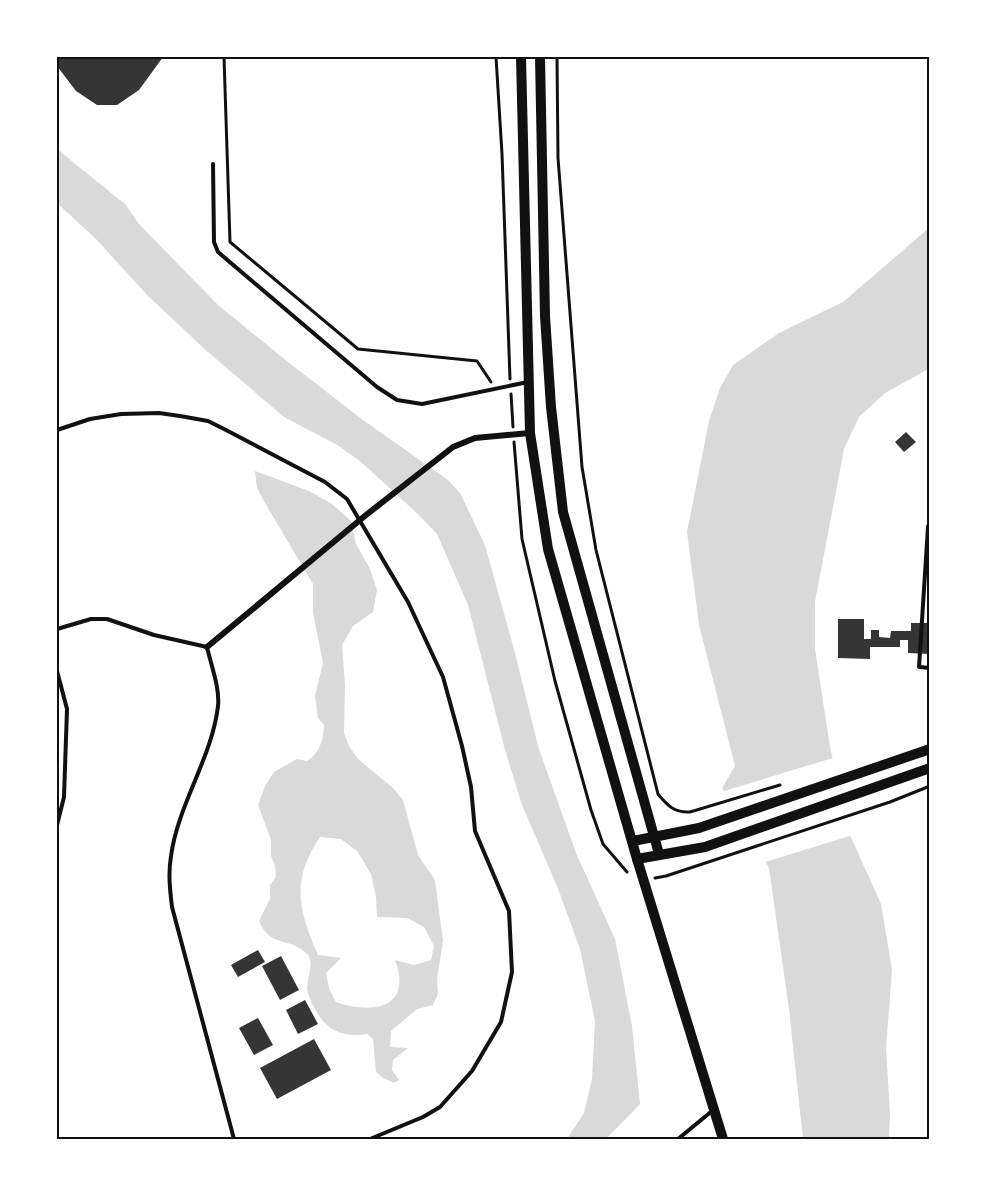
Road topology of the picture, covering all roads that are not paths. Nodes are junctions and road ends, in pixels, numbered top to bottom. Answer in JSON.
{"nodes":[{"id":1,"x":521,"y":57,"type":"edge"},
{"id":2,"x":540,"y":57,"type":"edge"},
{"id":3,"x":213,"y":164,"type":"dead end"},
{"id":4,"x":529,"y":382,"type":"junction"},
{"id":5,"x":57,"y":430,"type":"edge"},
{"id":6,"x":530,"y":433,"type":"junction"},
{"id":7,"x":930,"y":521,"type":"edge"},
{"id":8,"x":57,"y":629,"type":"edge"},
{"id":9,"x":207,"y":647,"type":"junction"},
{"id":10,"x":930,"y":668,"type":"edge"},
{"id":11,"x":57,"y":671,"type":"edge"},
{"id":12,"x":930,"y":749,"type":"edge"},
{"id":13,"x":930,"y":768,"type":"edge"},
{"id":14,"x":57,"y":825,"type":"edge"},
{"id":15,"x":652,"y":836,"type":"junction"},
{"id":16,"x":633,"y":841,"type":"junction"},
{"id":17,"x":659,"y":855,"type":"junction"},
{"id":18,"x":637,"y":859,"type":"junction"},
{"id":19,"x":714,"y":1110,"type":"junction"},
{"id":20,"x":234,"y":1139,"type":"edge"},
{"id":21,"x":370,"y":1139,"type":"edge"},
{"id":22,"x":678,"y":1139,"type":"edge"},
{"id":23,"x":723,"y":1139,"type":"edge"}],
"edges":[{"from":1,"to":4,"type":"main road"},
{"from":2,"to":15,"type":"main road"},
{"from":3,"to":4,"type":"lane"},
{"from":4,"to":6,"type":"main road"},
{"from":5,"to":21,"type":"lane"},
{"from":6,"to":9,"type":"street"},
{"from":6,"to":16,"type":"main road"},
{"from":7,"to":10,"type":"lane"},
{"from":8,"to":9,"type":"lane"},
{"from":9,"to":20,"type":"lane"},
{"from":11,"to":14,"type":"lane"},
{"from":12,"to":15,"type":"main road"},
{"from":13,"to":17,"type":"main road"},
{"from":15,"to":16,"type":"main road"},
{"from":15,"to":17,"type":"main road"},
{"from":16,"to":18,"type":"main road"},
{"from":17,"to":18,"type":"main road"},
{"from":18,"to":19,"type":"main road"},
{"from":19,"to":22,"type":"lane"},
{"from":19,"to":23,"type":"main road"}]}
